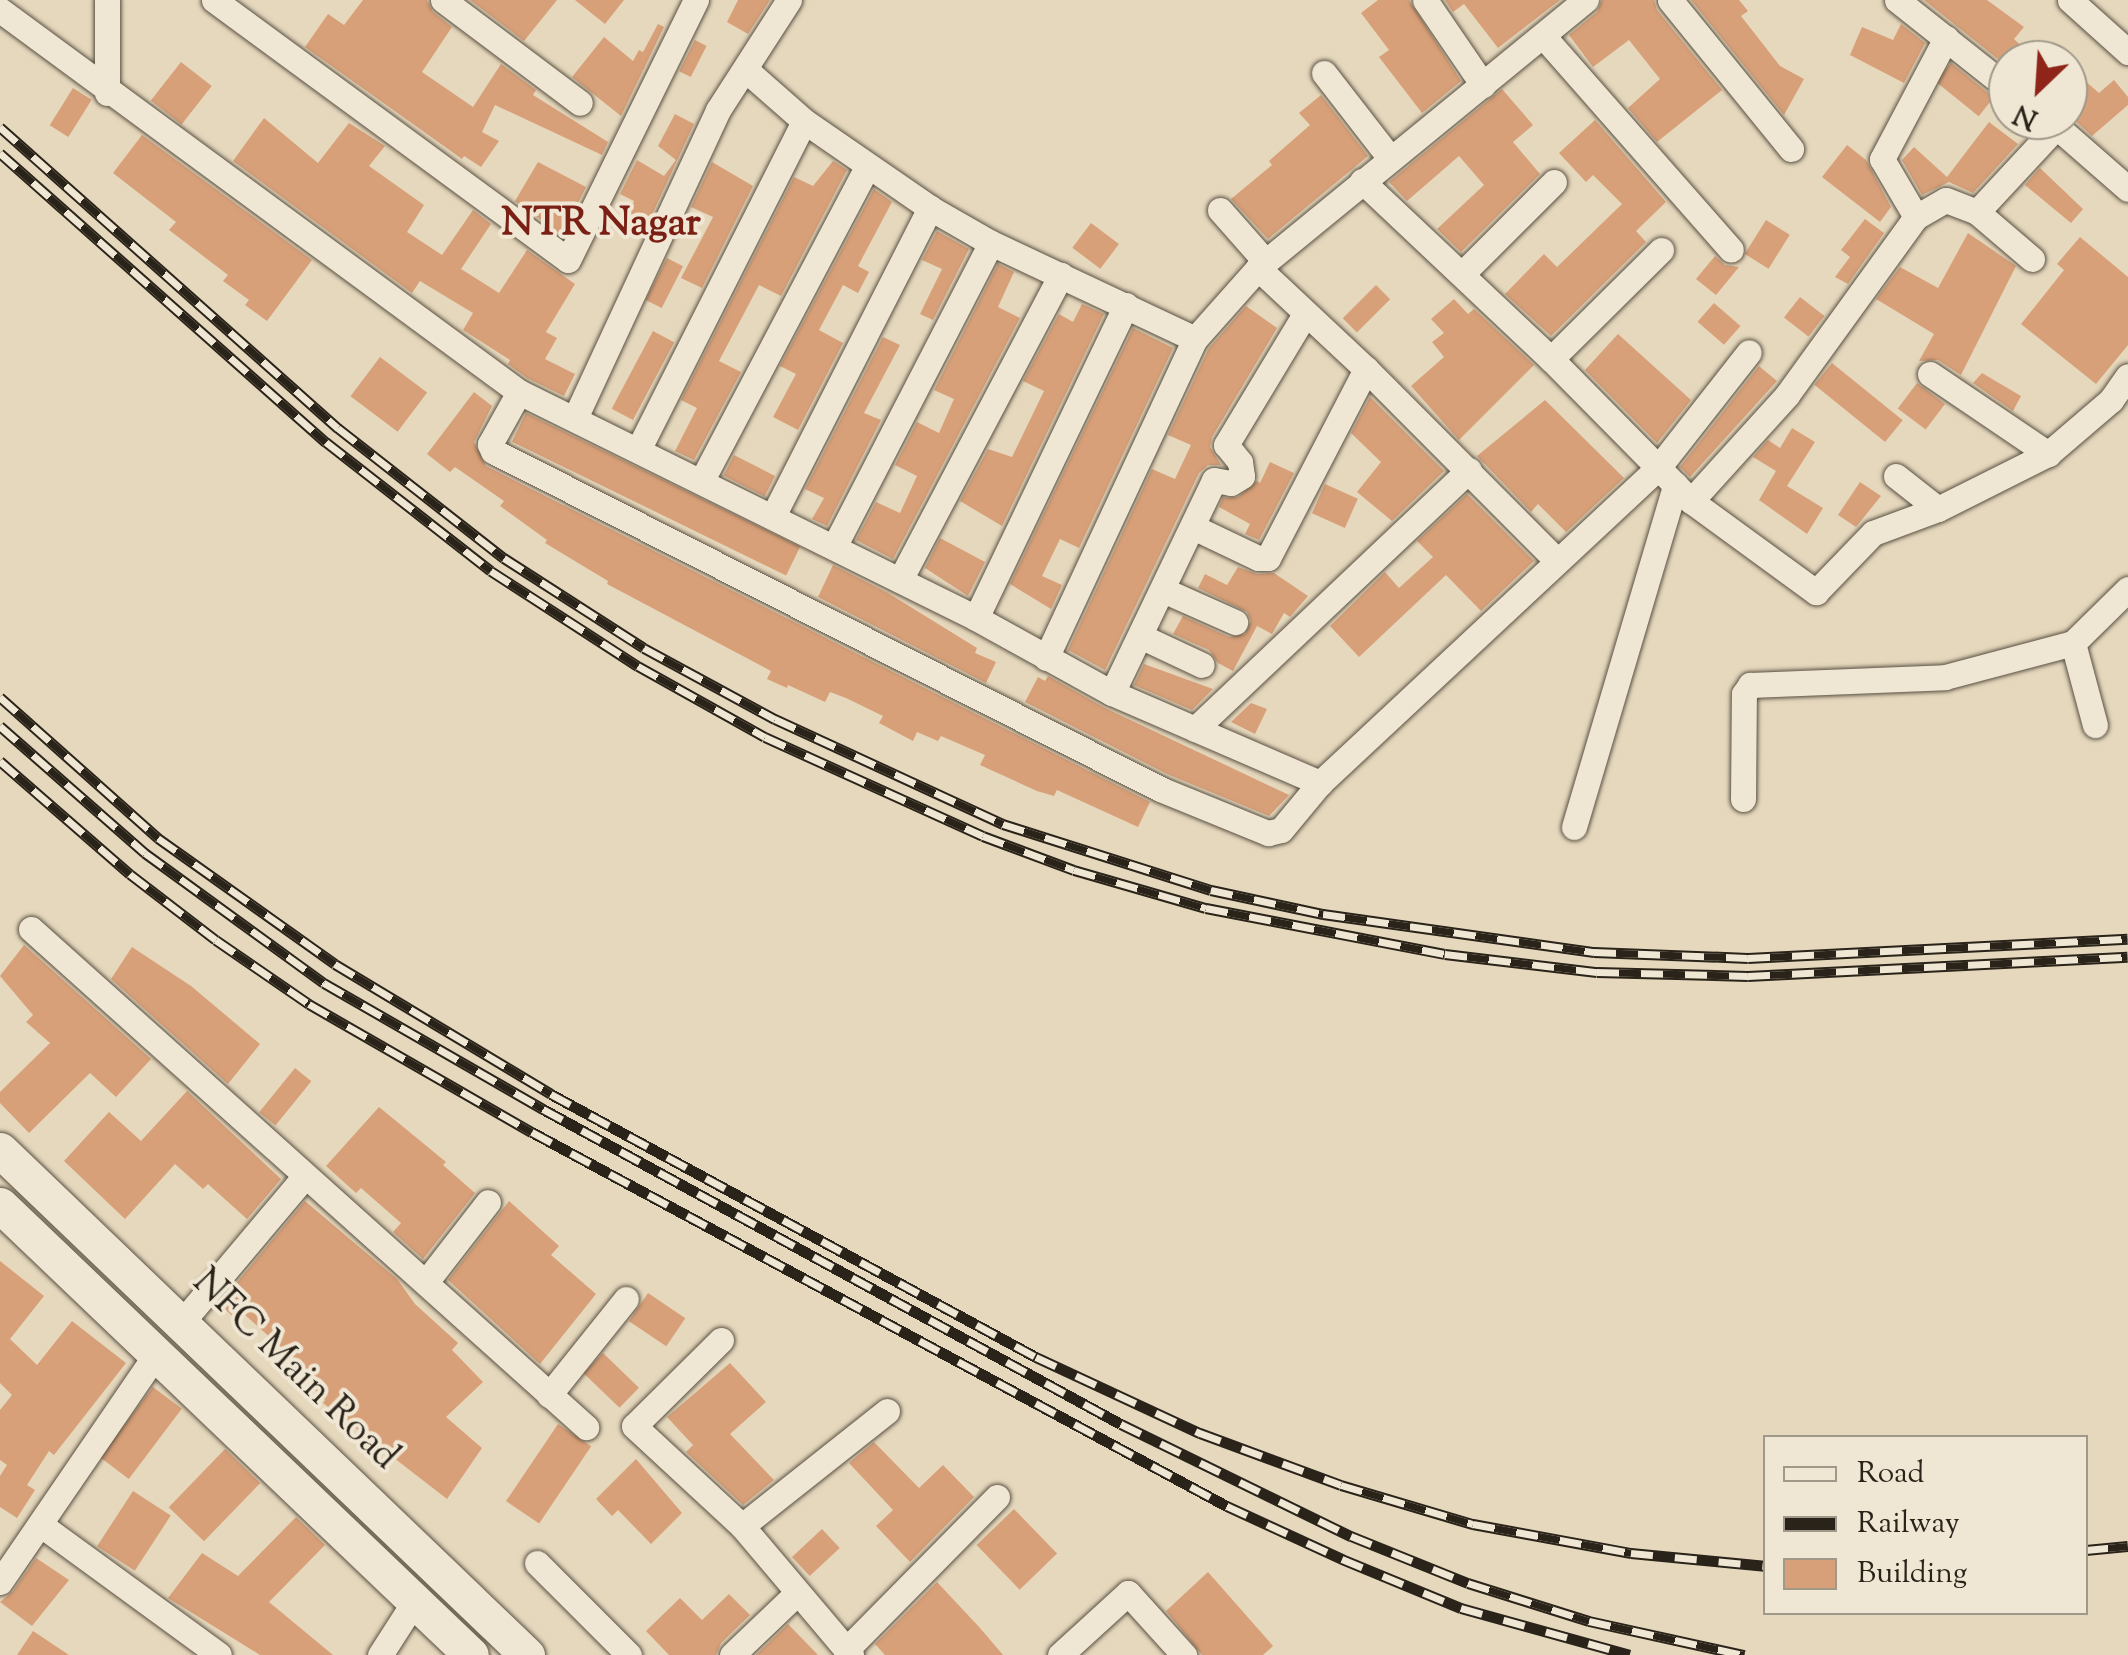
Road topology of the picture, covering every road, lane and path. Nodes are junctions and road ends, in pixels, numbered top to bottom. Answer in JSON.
{"nodes":[{"id":1,"x":107,"y":0,"type":"edge"},
{"id":2,"x":214,"y":0,"type":"edge"},
{"id":3,"x":442,"y":0,"type":"edge"},
{"id":4,"x":696,"y":0,"type":"edge"},
{"id":5,"x":790,"y":0,"type":"edge"},
{"id":6,"x":1425,"y":0,"type":"edge"},
{"id":7,"x":1586,"y":0,"type":"edge"},
{"id":8,"x":1670,"y":0,"type":"edge"},
{"id":9,"x":2070,"y":0,"type":"edge"},
{"id":10,"x":1902,"y":1,"type":"edge"},
{"id":11,"x":0,"y":10,"type":"edge"},
{"id":12,"x":1544,"y":37,"type":"junction"},
{"id":13,"x":1946,"y":38,"type":"junction"},
{"id":14,"x":2128,"y":52,"type":"edge"},
{"id":15,"x":746,"y":70,"type":"junction"},
{"id":16,"x":1988,"y":72,"type":"edge"},
{"id":17,"x":1324,"y":73,"type":"dead end"},
{"id":18,"x":1483,"y":85,"type":"junction"},
{"id":19,"x":107,"y":92,"type":"junction"},
{"id":20,"x":580,"y":102,"type":"dead end"},
{"id":21,"x":804,"y":121,"type":"junction"},
{"id":22,"x":2039,"y":140,"type":"edge"},
{"id":23,"x":2072,"y":140,"type":"edge"},
{"id":24,"x":1791,"y":149,"type":"dead end"},
{"id":25,"x":1390,"y":158,"type":"junction"},
{"id":26,"x":867,"y":166,"type":"junction"},
{"id":27,"x":1362,"y":180,"type":"junction"},
{"id":28,"x":1554,"y":182,"type":"dead end"},
{"id":29,"x":2128,"y":189,"type":"edge"},
{"id":30,"x":930,"y":208,"type":"junction"},
{"id":31,"x":1220,"y":210,"type":"dead end"},
{"id":32,"x":1978,"y":212,"type":"junction"},
{"id":33,"x":1916,"y":217,"type":"junction"},
{"id":34,"x":990,"y":243,"type":"junction"},
{"id":35,"x":1662,"y":250,"type":"dead end"},
{"id":36,"x":1731,"y":250,"type":"dead end"},
{"id":37,"x":2032,"y":259,"type":"dead end"},
{"id":38,"x":1262,"y":264,"type":"junction"},
{"id":39,"x":1462,"y":274,"type":"junction"},
{"id":40,"x":1061,"y":275,"type":"junction"},
{"id":41,"x":1126,"y":304,"type":"junction"},
{"id":42,"x":1305,"y":314,"type":"junction"},
{"id":43,"x":1194,"y":339,"type":"junction"},
{"id":44,"x":1750,"y":352,"type":"dead end"},
{"id":45,"x":1551,"y":359,"type":"junction"},
{"id":46,"x":1366,"y":369,"type":"junction"},
{"id":47,"x":1930,"y":374,"type":"dead end"},
{"id":48,"x":2128,"y":376,"type":"edge"},
{"id":49,"x":519,"y":392,"type":"junction"},
{"id":50,"x":576,"y":416,"type":"junction"},
{"id":51,"x":639,"y":448,"type":"junction"},
{"id":52,"x":2048,"y":454,"type":"junction"},
{"id":53,"x":1468,"y":470,"type":"junction"},
{"id":54,"x":1896,"y":476,"type":"dead end"},
{"id":55,"x":702,"y":480,"type":"junction"},
{"id":56,"x":1675,"y":485,"type":"junction"},
{"id":57,"x":1938,"y":508,"type":"junction"},
{"id":58,"x":773,"y":516,"type":"junction"},
{"id":59,"x":1194,"y":528,"type":"junction"},
{"id":60,"x":834,"y":546,"type":"junction"},
{"id":61,"x":1557,"y":561,"type":"junction"},
{"id":62,"x":900,"y":580,"type":"junction"},
{"id":63,"x":2128,"y":589,"type":"edge"},
{"id":64,"x":1163,"y":590,"type":"junction"},
{"id":65,"x":976,"y":618,"type":"junction"},
{"id":66,"x":1235,"y":622,"type":"dead end"},
{"id":67,"x":1140,"y":636,"type":"junction"},
{"id":68,"x":2074,"y":643,"type":"junction"},
{"id":69,"x":1046,"y":658,"type":"junction"},
{"id":70,"x":1202,"y":665,"type":"dead end"},
{"id":71,"x":1112,"y":693,"type":"junction"},
{"id":72,"x":2095,"y":726,"type":"dead end"},
{"id":73,"x":1195,"y":729,"type":"junction"},
{"id":74,"x":1320,"y":783,"type":"junction"},
{"id":75,"x":1743,"y":798,"type":"dead end"},
{"id":76,"x":1574,"y":828,"type":"dead end"},
{"id":77,"x":31,"y":929,"type":"dead end"},
{"id":78,"x":0,"y":1150,"type":"edge"},
{"id":79,"x":305,"y":1176,"type":"junction"},
{"id":80,"x":488,"y":1202,"type":"dead end"},
{"id":81,"x":0,"y":1204,"type":"edge"},
{"id":82,"x":426,"y":1282,"type":"junction"},
{"id":83,"x":626,"y":1299,"type":"dead end"},
{"id":84,"x":182,"y":1322,"type":"junction"},
{"id":85,"x":721,"y":1340,"type":"dead end"},
{"id":86,"x":158,"y":1353,"type":"junction"},
{"id":87,"x":549,"y":1396,"type":"junction"},
{"id":88,"x":887,"y":1410,"type":"dead end"},
{"id":89,"x":586,"y":1427,"type":"dead end"},
{"id":90,"x":997,"y":1497,"type":"dead end"},
{"id":91,"x":41,"y":1524,"type":"junction"},
{"id":92,"x":742,"y":1526,"type":"junction"},
{"id":93,"x":537,"y":1563,"type":"dead end"},
{"id":94,"x":0,"y":1582,"type":"edge"},
{"id":95,"x":796,"y":1594,"type":"junction"},
{"id":96,"x":414,"y":1602,"type":"junction"},
{"id":97,"x":849,"y":1652,"type":"edge"},
{"id":98,"x":218,"y":1655,"type":"edge"},
{"id":99,"x":380,"y":1655,"type":"edge"},
{"id":100,"x":471,"y":1655,"type":"edge"},
{"id":101,"x":528,"y":1655,"type":"edge"},
{"id":102,"x":629,"y":1655,"type":"edge"},
{"id":103,"x":732,"y":1655,"type":"edge"},
{"id":104,"x":1060,"y":1655,"type":"edge"},
{"id":105,"x":1184,"y":1655,"type":"edge"}],
"edges":[{"from":1,"to":19,"type":"street"},
{"from":2,"to":4,"type":"street"},
{"from":3,"to":20,"type":"street"},
{"from":5,"to":15,"type":"street"},
{"from":6,"to":18,"type":"street"},
{"from":7,"to":12,"type":"street"},
{"from":8,"to":24,"type":"street"},
{"from":9,"to":14,"type":"street"},
{"from":10,"to":13,"type":"street"},
{"from":11,"to":19,"type":"street"},
{"from":12,"to":18,"type":"street"},
{"from":12,"to":36,"type":"street"},
{"from":13,"to":16,"type":"street"},
{"from":13,"to":33,"type":"street"},
{"from":15,"to":21,"type":"street"},
{"from":15,"to":50,"type":"street"},
{"from":17,"to":25,"type":"street"},
{"from":18,"to":25,"type":"street"},
{"from":19,"to":49,"type":"street"},
{"from":21,"to":26,"type":"street"},
{"from":21,"to":51,"type":"street"},
{"from":22,"to":32,"type":"street"},
{"from":23,"to":29,"type":"street"},
{"from":25,"to":27,"type":"street"},
{"from":26,"to":30,"type":"street"},
{"from":26,"to":55,"type":"street"},
{"from":27,"to":38,"type":"street"},
{"from":27,"to":39,"type":"street"},
{"from":28,"to":39,"type":"street"},
{"from":30,"to":34,"type":"street"},
{"from":30,"to":58,"type":"street"},
{"from":31,"to":38,"type":"street"},
{"from":32,"to":33,"type":"street"},
{"from":32,"to":37,"type":"street"},
{"from":33,"to":56,"type":"street"},
{"from":34,"to":40,"type":"street"},
{"from":34,"to":60,"type":"street"},
{"from":35,"to":45,"type":"street"},
{"from":38,"to":42,"type":"street"},
{"from":38,"to":43,"type":"street"},
{"from":39,"to":45,"type":"street"},
{"from":40,"to":41,"type":"street"},
{"from":40,"to":62,"type":"street"},
{"from":41,"to":43,"type":"street"},
{"from":41,"to":65,"type":"street"},
{"from":42,"to":46,"type":"street"},
{"from":42,"to":59,"type":"street"},
{"from":43,"to":69,"type":"street"},
{"from":44,"to":56,"type":"street"},
{"from":45,"to":56,"type":"street"},
{"from":46,"to":53,"type":"street"},
{"from":46,"to":59,"type":"street"},
{"from":47,"to":52,"type":"street"},
{"from":48,"to":52,"type":"street"},
{"from":49,"to":50,"type":"street"},
{"from":49,"to":74,"type":"street"},
{"from":50,"to":51,"type":"street"},
{"from":51,"to":55,"type":"street"},
{"from":52,"to":57,"type":"street"},
{"from":53,"to":61,"type":"street"},
{"from":53,"to":73,"type":"street"},
{"from":54,"to":57,"type":"street"},
{"from":55,"to":58,"type":"street"},
{"from":56,"to":57,"type":"street"},
{"from":56,"to":61,"type":"street"},
{"from":56,"to":76,"type":"street"},
{"from":58,"to":60,"type":"street"},
{"from":59,"to":64,"type":"street"},
{"from":60,"to":62,"type":"street"},
{"from":61,"to":74,"type":"street"},
{"from":62,"to":65,"type":"street"},
{"from":63,"to":68,"type":"street"},
{"from":64,"to":66,"type":"street"},
{"from":64,"to":67,"type":"street"},
{"from":65,"to":69,"type":"street"},
{"from":67,"to":70,"type":"street"},
{"from":67,"to":71,"type":"street"},
{"from":68,"to":72,"type":"street"},
{"from":68,"to":75,"type":"street"},
{"from":69,"to":71,"type":"street"},
{"from":71,"to":73,"type":"street"},
{"from":73,"to":74,"type":"street"},
{"from":77,"to":79,"type":"street"},
{"from":78,"to":84,"type":"main road","name":"NFC Main Road"},
{"from":79,"to":82,"type":"street"},
{"from":79,"to":84,"type":"street"},
{"from":80,"to":82,"type":"street"},
{"from":81,"to":86,"type":"main road"},
{"from":82,"to":87,"type":"street"},
{"from":83,"to":87,"type":"street"},
{"from":84,"to":101,"type":"main road","name":"NFC Main Road"},
{"from":85,"to":92,"type":"street"},
{"from":86,"to":91,"type":"street"},
{"from":86,"to":96,"type":"main road"},
{"from":87,"to":89,"type":"street"},
{"from":88,"to":92,"type":"street"},
{"from":90,"to":97,"type":"street"},
{"from":91,"to":94,"type":"street"},
{"from":91,"to":98,"type":"street"},
{"from":92,"to":95,"type":"street"},
{"from":93,"to":102,"type":"street"},
{"from":95,"to":97,"type":"street"},
{"from":95,"to":103,"type":"street"},
{"from":96,"to":99,"type":"street"},
{"from":96,"to":100,"type":"main road"},
{"from":104,"to":105,"type":"street"}]}
